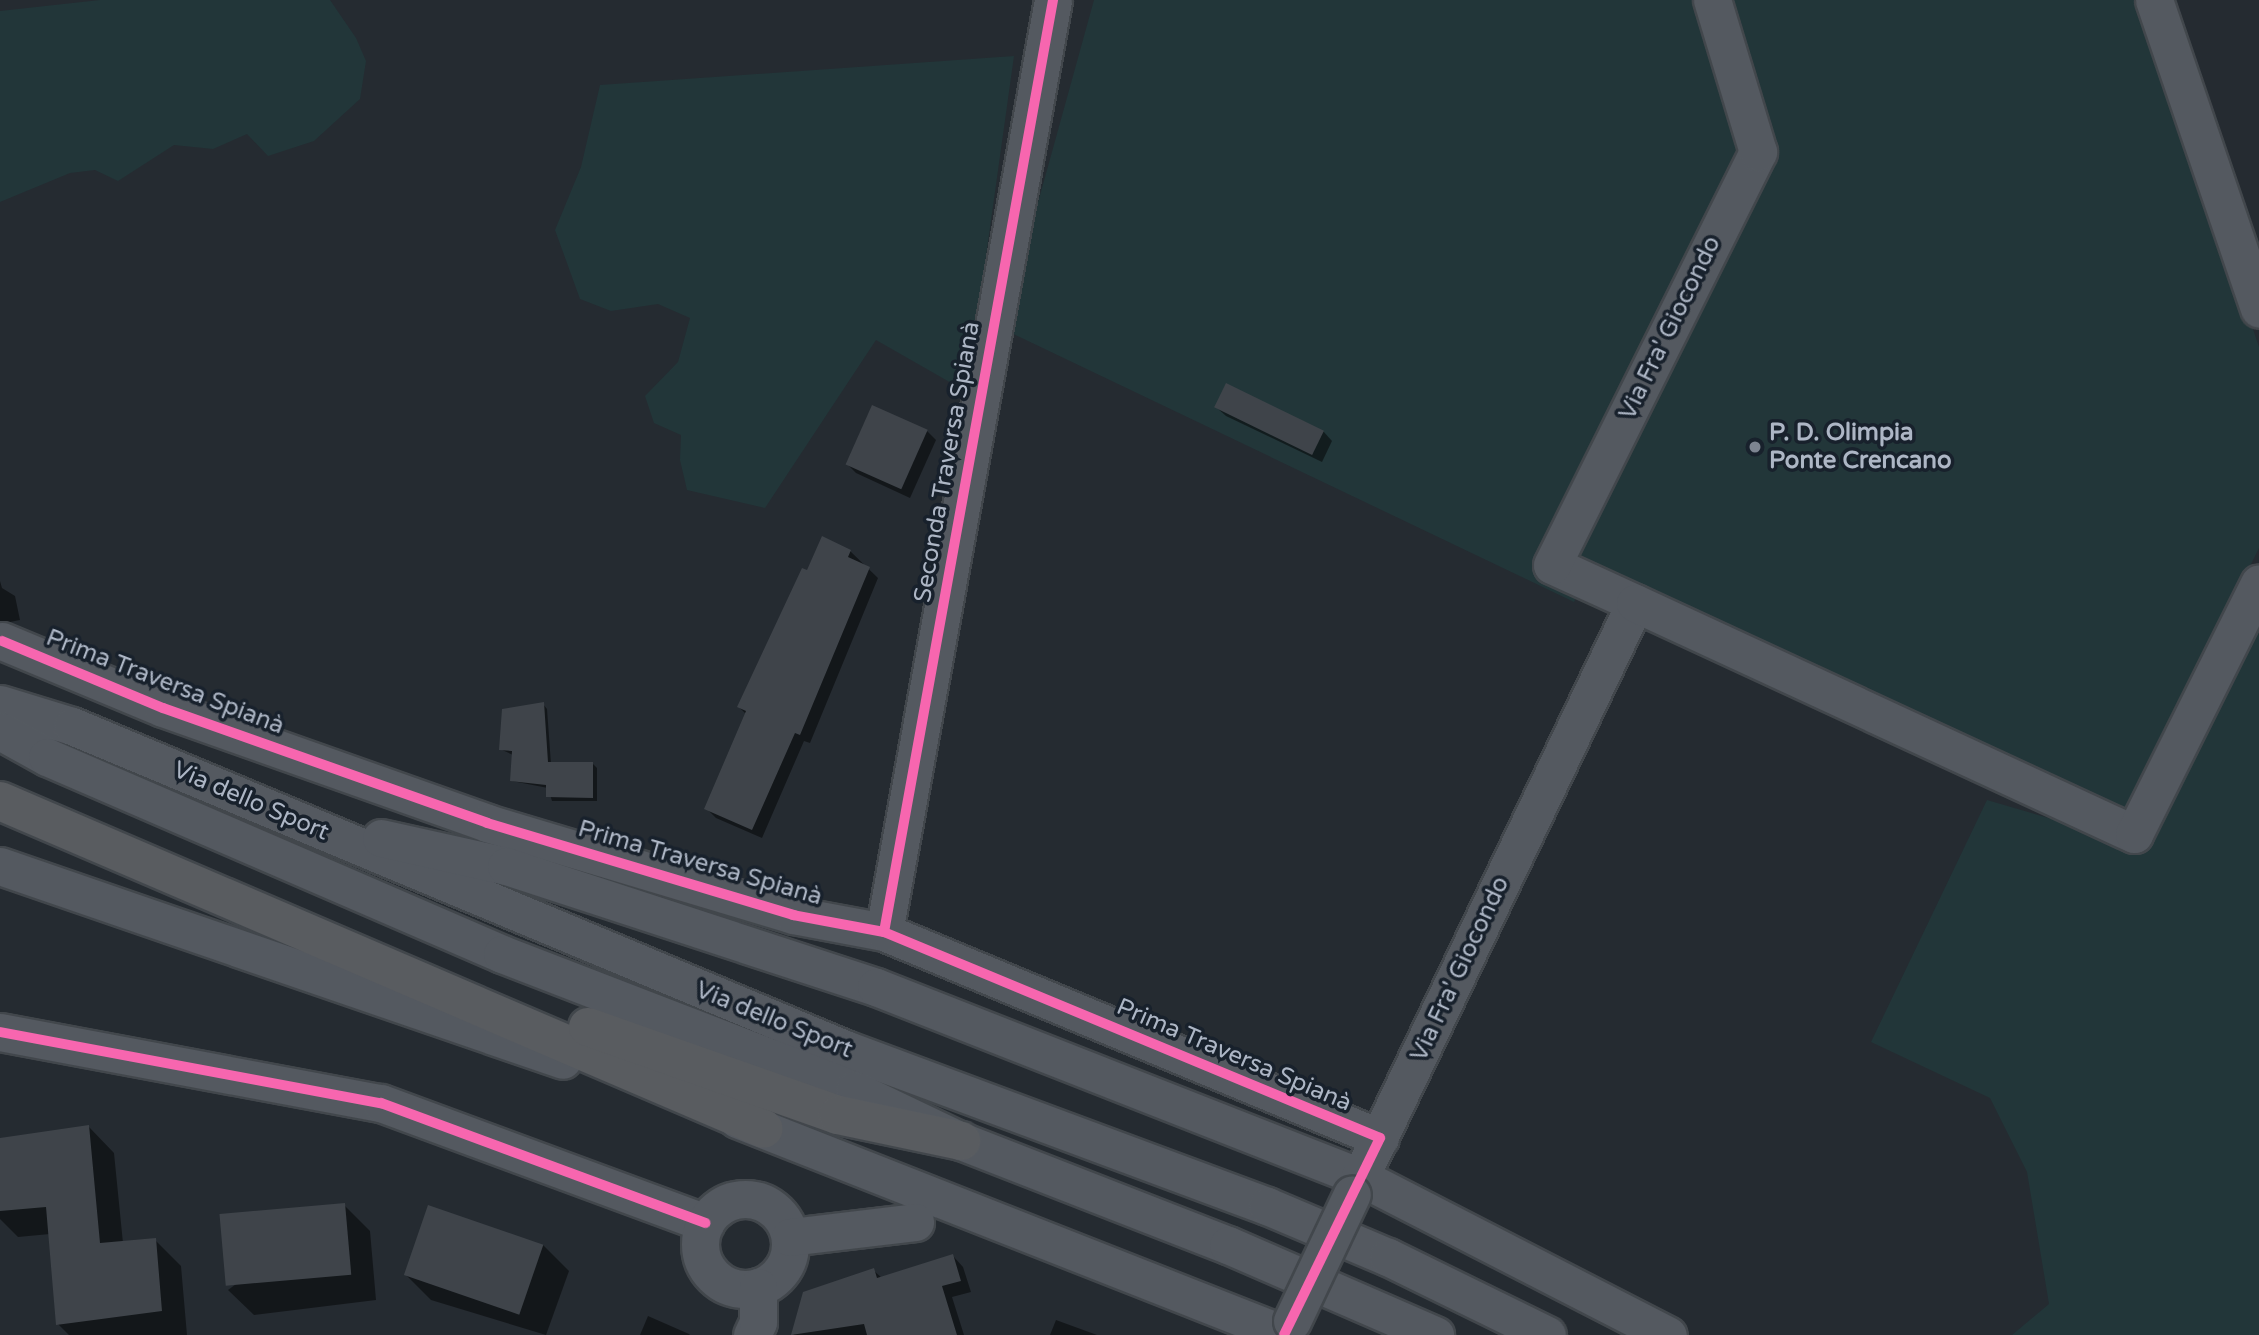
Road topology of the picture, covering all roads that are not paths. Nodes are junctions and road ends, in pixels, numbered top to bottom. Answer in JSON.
{"nodes":[{"id":1,"x":1052,"y":0,"type":"edge"},
{"id":2,"x":1712,"y":0,"type":"edge"},
{"id":3,"x":2154,"y":0,"type":"edge"},
{"id":4,"x":2259,"y":309,"type":"edge"},
{"id":5,"x":2259,"y":583,"type":"edge"},
{"id":6,"x":1634,"y":603,"type":"junction"},
{"id":7,"x":2,"y":642,"type":"dead end"},
{"id":8,"x":0,"y":704,"type":"edge"},
{"id":9,"x":0,"y":731,"type":"edge"},
{"id":10,"x":0,"y":801,"type":"edge"},
{"id":11,"x":291,"y":818,"type":"junction"},
{"id":12,"x":0,"y":866,"type":"edge"},
{"id":13,"x":286,"y":920,"type":"junction"},
{"id":14,"x":884,"y":932,"type":"junction"},
{"id":15,"x":0,"y":1032,"type":"edge"},
{"id":16,"x":764,"y":1129,"type":"junction"},
{"id":17,"x":1380,"y":1138,"type":"junction"},
{"id":18,"x":961,"y":1141,"type":"junction"},
{"id":19,"x":1356,"y":1185,"type":"junction"},
{"id":20,"x":915,"y":1222,"type":"dead end"},
{"id":21,"x":705,"y":1223,"type":"junction"},
{"id":22,"x":790,"y":1237,"type":"junction"},
{"id":23,"x":758,"y":1287,"type":"junction"},
{"id":24,"x":1286,"y":1331,"type":"edge"},
{"id":25,"x":752,"y":1335,"type":"edge"},
{"id":26,"x":1435,"y":1335,"type":"edge"},
{"id":27,"x":1547,"y":1335,"type":"edge"},
{"id":28,"x":1668,"y":1335,"type":"edge"}],
"edges":[{"from":1,"to":14,"type":"street","name":"Seconda Traversa Spianà"},
{"from":2,"to":6,"type":"street","name":"Via Fra' Giocondo"},
{"from":3,"to":4,"type":"street"},
{"from":5,"to":6,"type":"street","name":"Via Fra' Giocondo"},
{"from":6,"to":17,"type":"street","name":"Via Fra' Giocondo"},
{"from":7,"to":14,"type":"street","name":"Prima Traversa Spianà"},
{"from":8,"to":11,"type":"street","name":"Via dello Sport"},
{"from":9,"to":18,"type":"street","name":"Via dello Sport"},
{"from":10,"to":13,"type":"highway"},
{"from":11,"to":19,"type":"street"},
{"from":11,"to":27,"type":"street","name":"Via dello Sport"},
{"from":12,"to":16,"type":"street"},
{"from":13,"to":16,"type":"highway"},
{"from":13,"to":18,"type":"highway"},
{"from":14,"to":17,"type":"street","name":"Prima Traversa Spianà"},
{"from":15,"to":21,"type":"street"},
{"from":16,"to":24,"type":"street"},
{"from":17,"to":19,"type":"street","name":"Via Fra' Giocondo"},
{"from":18,"to":26,"type":"street","name":"Via dello Sport"},
{"from":19,"to":24,"type":"street","name":"Via Fra' Giocondo","bridge":true},
{"from":19,"to":28,"type":"street"},
{"from":20,"to":22,"type":"street"},
{"from":21,"to":22,"type":"street"},
{"from":21,"to":23,"type":"street"},
{"from":22,"to":23,"type":"street"},
{"from":23,"to":25,"type":"street"}]}
